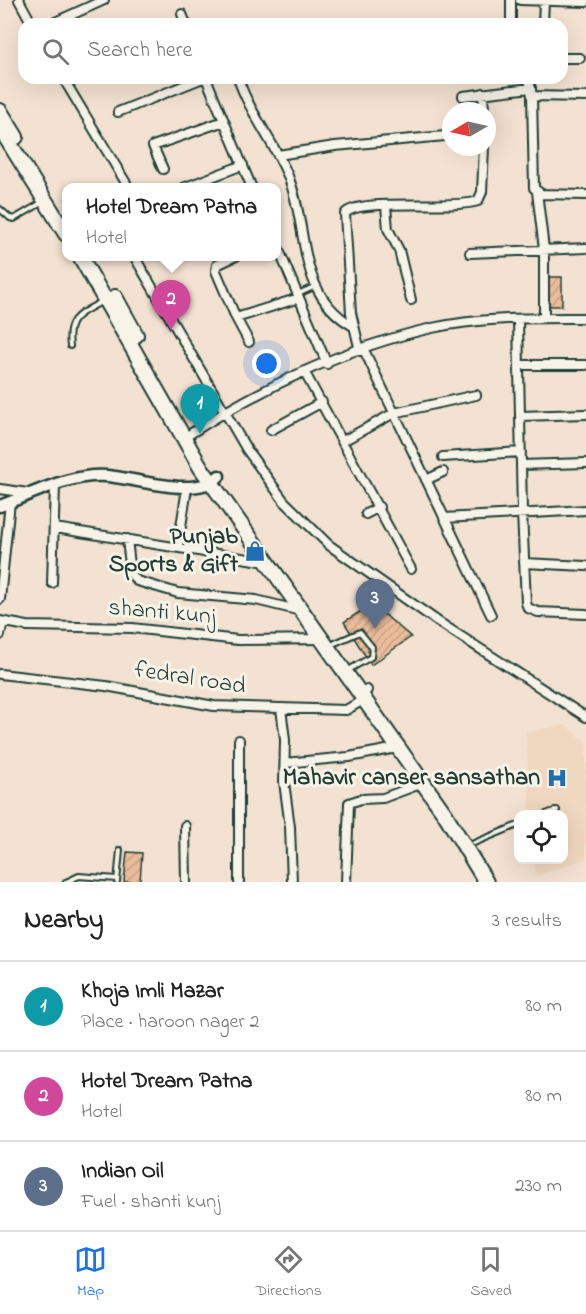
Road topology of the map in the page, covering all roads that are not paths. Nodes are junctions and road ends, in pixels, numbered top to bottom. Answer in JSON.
{"nodes":[{"id":1,"x":19,"y":0,"type":"edge"},
{"id":2,"x":104,"y":0,"type":"edge"},
{"id":3,"x":511,"y":0,"type":"edge"},
{"id":4,"x":520,"y":0,"type":"edge"},
{"id":5,"x":544,"y":1,"type":"edge"},
{"id":6,"x":586,"y":2,"type":"edge"},
{"id":7,"x":182,"y":14,"type":"dead end"},
{"id":8,"x":30,"y":18,"type":"edge"},
{"id":9,"x":64,"y":18,"type":"edge"},
{"id":10,"x":184,"y":18,"type":"edge"},
{"id":11,"x":511,"y":18,"type":"edge"},
{"id":12,"x":543,"y":18,"type":"edge"},
{"id":13,"x":568,"y":58,"type":"edge"},
{"id":14,"x":580,"y":58,"type":"dead end"},
{"id":15,"x":67,"y":84,"type":"edge"},
{"id":16,"x":190,"y":84,"type":"edge"},
{"id":17,"x":208,"y":84,"type":"edge"},
{"id":18,"x":241,"y":84,"type":"edge"},
{"id":19,"x":530,"y":84,"type":"edge"},
{"id":20,"x":531,"y":92,"type":"junction"},
{"id":21,"x":483,"y":93,"type":"junction"},
{"id":22,"x":463,"y":96,"type":"dead end"},
{"id":23,"x":586,"y":97,"type":"edge"},
{"id":24,"x":484,"y":102,"type":"edge"},
{"id":25,"x":0,"y":111,"type":"edge"},
{"id":26,"x":118,"y":112,"type":"dead end"},
{"id":27,"x":224,"y":121,"type":"junction"},
{"id":28,"x":0,"y":128,"type":"edge"},
{"id":29,"x":442,"y":136,"type":"edge"},
{"id":30,"x":278,"y":155,"type":"junction"},
{"id":31,"x":484,"y":156,"type":"edge"},
{"id":32,"x":243,"y":165,"type":"junction"},
{"id":33,"x":164,"y":169,"type":"dead end"},
{"id":34,"x":126,"y":183,"type":"edge"},
{"id":35,"x":196,"y":183,"type":"edge"},
{"id":36,"x":250,"y":183,"type":"edge"},
{"id":37,"x":537,"y":192,"type":"junction"},
{"id":38,"x":586,"y":195,"type":"edge"},
{"id":39,"x":49,"y":198,"type":"junction"},
{"id":40,"x":386,"y":206,"type":"junction"},
{"id":41,"x":0,"y":208,"type":"edge"},
{"id":42,"x":62,"y":212,"type":"edge"},
{"id":43,"x":62,"y":226,"type":"edge"},
{"id":44,"x":586,"y":248,"type":"edge"},
{"id":45,"x":544,"y":249,"type":"junction"},
{"id":46,"x":470,"y":253,"type":"dead end"},
{"id":47,"x":281,"y":255,"type":"edge"},
{"id":48,"x":83,"y":261,"type":"edge"},
{"id":49,"x":94,"y":261,"type":"edge"},
{"id":50,"x":137,"y":261,"type":"edge"},
{"id":51,"x":224,"y":261,"type":"edge"},
{"id":52,"x":315,"y":286,"type":"junction"},
{"id":53,"x":299,"y":296,"type":"junction"},
{"id":54,"x":105,"y":300,"type":"junction"},
{"id":55,"x":411,"y":300,"type":"dead end"},
{"id":56,"x":236,"y":318,"type":"junction"},
{"id":57,"x":544,"y":318,"type":"junction"},
{"id":58,"x":586,"y":318,"type":"edge"},
{"id":59,"x":518,"y":320,"type":"junction"},
{"id":60,"x":353,"y":326,"type":"junction"},
{"id":61,"x":249,"y":342,"type":"dead end"},
{"id":62,"x":70,"y":346,"type":"dead end"},
{"id":63,"x":362,"y":350,"type":"junction"},
{"id":64,"x":327,"y":364,"type":"junction"},
{"id":65,"x":519,"y":365,"type":"junction"},
{"id":66,"x":586,"y":365,"type":"edge"},
{"id":67,"x":305,"y":373,"type":"junction"},
{"id":68,"x":476,"y":395,"type":"dead end"},
{"id":69,"x":322,"y":402,"type":"junction"},
{"id":70,"x":223,"y":413,"type":"junction"},
{"id":71,"x":394,"y":413,"type":"junction"},
{"id":72,"x":586,"y":414,"type":"edge"},
{"id":73,"x":520,"y":416,"type":"junction"},
{"id":74,"x":271,"y":430,"type":"dead end"},
{"id":75,"x":190,"y":434,"type":"junction"},
{"id":76,"x":343,"y":441,"type":"junction"},
{"id":77,"x":521,"y":453,"type":"junction"},
{"id":78,"x":443,"y":457,"type":"dead end"},
{"id":79,"x":586,"y":463,"type":"edge"},
{"id":80,"x":521,"y":465,"type":"junction"},
{"id":81,"x":443,"y":472,"type":"dead end"},
{"id":82,"x":215,"y":480,"type":"junction"},
{"id":83,"x":426,"y":480,"type":"junction"},
{"id":84,"x":55,"y":486,"type":"junction"},
{"id":85,"x":187,"y":488,"type":"junction"},
{"id":86,"x":0,"y":489,"type":"edge"},
{"id":87,"x":33,"y":494,"type":"junction"},
{"id":88,"x":5,"y":504,"type":"edge"},
{"id":89,"x":379,"y":507,"type":"junction"},
{"id":90,"x":586,"y":510,"type":"edge"},
{"id":91,"x":522,"y":512,"type":"junction"},
{"id":92,"x":366,"y":514,"type":"dead end"},
{"id":93,"x":444,"y":518,"type":"junction"},
{"id":94,"x":55,"y":528,"type":"junction"},
{"id":95,"x":127,"y":539,"type":"junction"},
{"id":96,"x":178,"y":546,"type":"junction"},
{"id":97,"x":267,"y":562,"type":"junction"},
{"id":98,"x":524,"y":563,"type":"junction"},
{"id":99,"x":586,"y":566,"type":"edge"},
{"id":100,"x":411,"y":569,"type":"dead end"},
{"id":101,"x":52,"y":583,"type":"dead end"},
{"id":102,"x":0,"y":599,"type":"edge"},
{"id":103,"x":302,"y":612,"type":"junction"},
{"id":104,"x":586,"y":614,"type":"edge"},
{"id":105,"x":491,"y":615,"type":"dead end"},
{"id":106,"x":1,"y":622,"type":"edge"},
{"id":107,"x":0,"y":635,"type":"edge"},
{"id":108,"x":328,"y":641,"type":"junction"},
{"id":109,"x":352,"y":668,"type":"junction"},
{"id":110,"x":0,"y":674,"type":"edge"},
{"id":111,"x":364,"y":694,"type":"junction"},
{"id":112,"x":281,"y":708,"type":"junction"},
{"id":113,"x":586,"y":717,"type":"edge"},
{"id":114,"x":239,"y":740,"type":"dead end"},
{"id":115,"x":397,"y":748,"type":"junction"},
{"id":116,"x":285,"y":763,"type":"junction"},
{"id":117,"x":423,"y":783,"type":"junction"},
{"id":118,"x":185,"y":826,"type":"dead end"},
{"id":119,"x":514,"y":827,"type":"edge"},
{"id":120,"x":474,"y":843,"type":"junction"},
{"id":121,"x":120,"y":850,"type":"dead end"},
{"id":122,"x":117,"y":880,"type":"edge"},
{"id":123,"x":66,"y":882,"type":"edge"},
{"id":124,"x":186,"y":882,"type":"edge"},
{"id":125,"x":238,"y":882,"type":"edge"},
{"id":126,"x":292,"y":882,"type":"edge"},
{"id":127,"x":346,"y":882,"type":"edge"},
{"id":128,"x":486,"y":882,"type":"edge"},
{"id":129,"x":496,"y":882,"type":"edge"}],
"edges":[{"from":1,"to":8,"type":"street"},
{"from":2,"to":9,"type":"street"},
{"from":3,"to":11,"type":"street"},
{"from":4,"to":5,"type":"street"},
{"from":5,"to":6,"type":"street"},
{"from":5,"to":12,"type":"street"},
{"from":7,"to":10,"type":"street"},
{"from":13,"to":14,"type":"street"},
{"from":15,"to":34,"type":"street"},
{"from":16,"to":26,"type":"street"},
{"from":17,"to":27,"type":"street"},
{"from":18,"to":30,"type":"street"},
{"from":19,"to":20,"type":"street"},
{"from":20,"to":21,"type":"street"},
{"from":20,"to":23,"type":"street"},
{"from":20,"to":37,"type":"street"},
{"from":21,"to":22,"type":"street"},
{"from":21,"to":24,"type":"street"},
{"from":25,"to":39,"type":"highway"},
{"from":27,"to":32,"type":"street"},
{"from":27,"to":33,"type":"street"},
{"from":28,"to":39,"type":"highway"},
{"from":29,"to":30,"type":"street"},
{"from":30,"to":52,"type":"street"},
{"from":31,"to":40,"type":"street"},
{"from":32,"to":35,"type":"street"},
{"from":32,"to":36,"type":"street"},
{"from":37,"to":38,"type":"street"},
{"from":37,"to":45,"type":"street"},
{"from":39,"to":41,"type":"lane"},
{"from":39,"to":42,"type":"highway"},
{"from":39,"to":43,"type":"highway"},
{"from":40,"to":55,"type":"street"},
{"from":40,"to":60,"type":"street"},
{"from":44,"to":45,"type":"street"},
{"from":45,"to":46,"type":"street"},
{"from":45,"to":57,"type":"street"},
{"from":47,"to":53,"type":"street"},
{"from":48,"to":54,"type":"highway"},
{"from":49,"to":75,"type":"highway"},
{"from":50,"to":70,"type":"street"},
{"from":51,"to":56,"type":"street"},
{"from":52,"to":53,"type":"lane"},
{"from":52,"to":60,"type":"street"},
{"from":53,"to":56,"type":"street"},
{"from":53,"to":64,"type":"street"},
{"from":54,"to":62,"type":"lane"},
{"from":54,"to":82,"type":"highway"},
{"from":56,"to":61,"type":"street"},
{"from":57,"to":58,"type":"street"},
{"from":57,"to":59,"type":"street"},
{"from":59,"to":63,"type":"street"},
{"from":59,"to":65,"type":"street"},
{"from":60,"to":63,"type":"street"},
{"from":63,"to":64,"type":"street"},
{"from":63,"to":71,"type":"street"},
{"from":64,"to":67,"type":"street"},
{"from":65,"to":66,"type":"street"},
{"from":65,"to":73,"type":"street"},
{"from":67,"to":69,"type":"street"},
{"from":67,"to":70,"type":"street"},
{"from":68,"to":71,"type":"street"},
{"from":69,"to":74,"type":"street"},
{"from":69,"to":76,"type":"street"},
{"from":70,"to":75,"type":"street"},
{"from":70,"to":113,"type":"street"},
{"from":71,"to":76,"type":"street"},
{"from":71,"to":83,"type":"street"},
{"from":72,"to":73,"type":"street"},
{"from":73,"to":77,"type":"street"},
{"from":75,"to":82,"type":"highway"},
{"from":76,"to":89,"type":"street"},
{"from":77,"to":78,"type":"street"},
{"from":77,"to":80,"type":"street"},
{"from":79,"to":80,"type":"street"},
{"from":80,"to":91,"type":"street"},
{"from":81,"to":83,"type":"street"},
{"from":82,"to":85,"type":"street"},
{"from":82,"to":97,"type":"highway"},
{"from":82,"to":108,"type":"highway"},
{"from":83,"to":93,"type":"street"},
{"from":84,"to":85,"type":"street"},
{"from":84,"to":87,"type":"street"},
{"from":84,"to":94,"type":"street"},
{"from":85,"to":96,"type":"street"},
{"from":86,"to":87,"type":"street"},
{"from":87,"to":88,"type":"street"},
{"from":88,"to":102,"type":"street"},
{"from":89,"to":92,"type":"street"},
{"from":89,"to":100,"type":"street"},
{"from":90,"to":91,"type":"street"},
{"from":91,"to":93,"type":"street"},
{"from":91,"to":98,"type":"street"},
{"from":93,"to":105,"type":"street"},
{"from":94,"to":95,"type":"street"},
{"from":94,"to":101,"type":"street"},
{"from":95,"to":96,"type":"street"},
{"from":95,"to":103,"type":"street"},
{"from":96,"to":97,"type":"street"},
{"from":97,"to":103,"type":"highway"},
{"from":98,"to":99,"type":"street"},
{"from":98,"to":104,"type":"street"},
{"from":103,"to":108,"type":"highway"},
{"from":106,"to":107,"type":"street"},
{"from":106,"to":108,"type":"street","name":"shanti kunj"},
{"from":108,"to":109,"type":"highway"},
{"from":108,"to":109,"type":"lane"},
{"from":108,"to":111,"type":"highway"},
{"from":109,"to":111,"type":"highway"},
{"from":110,"to":112,"type":"street","name":"fedral road"},
{"from":111,"to":112,"type":"street","name":"fedral road"},
{"from":111,"to":115,"type":"highway"},
{"from":111,"to":120,"type":"highway"},
{"from":112,"to":116,"type":"street"},
{"from":114,"to":125,"type":"street"},
{"from":115,"to":116,"type":"street"},
{"from":115,"to":117,"type":"highway"},
{"from":116,"to":126,"type":"street"},
{"from":117,"to":127,"type":"street"},
{"from":117,"to":128,"type":"highway"},
{"from":118,"to":124,"type":"street"},
{"from":119,"to":120,"type":"lane"},
{"from":120,"to":129,"type":"highway"},
{"from":121,"to":122,"type":"lane"},
{"from":122,"to":123,"type":"lane"}]}
